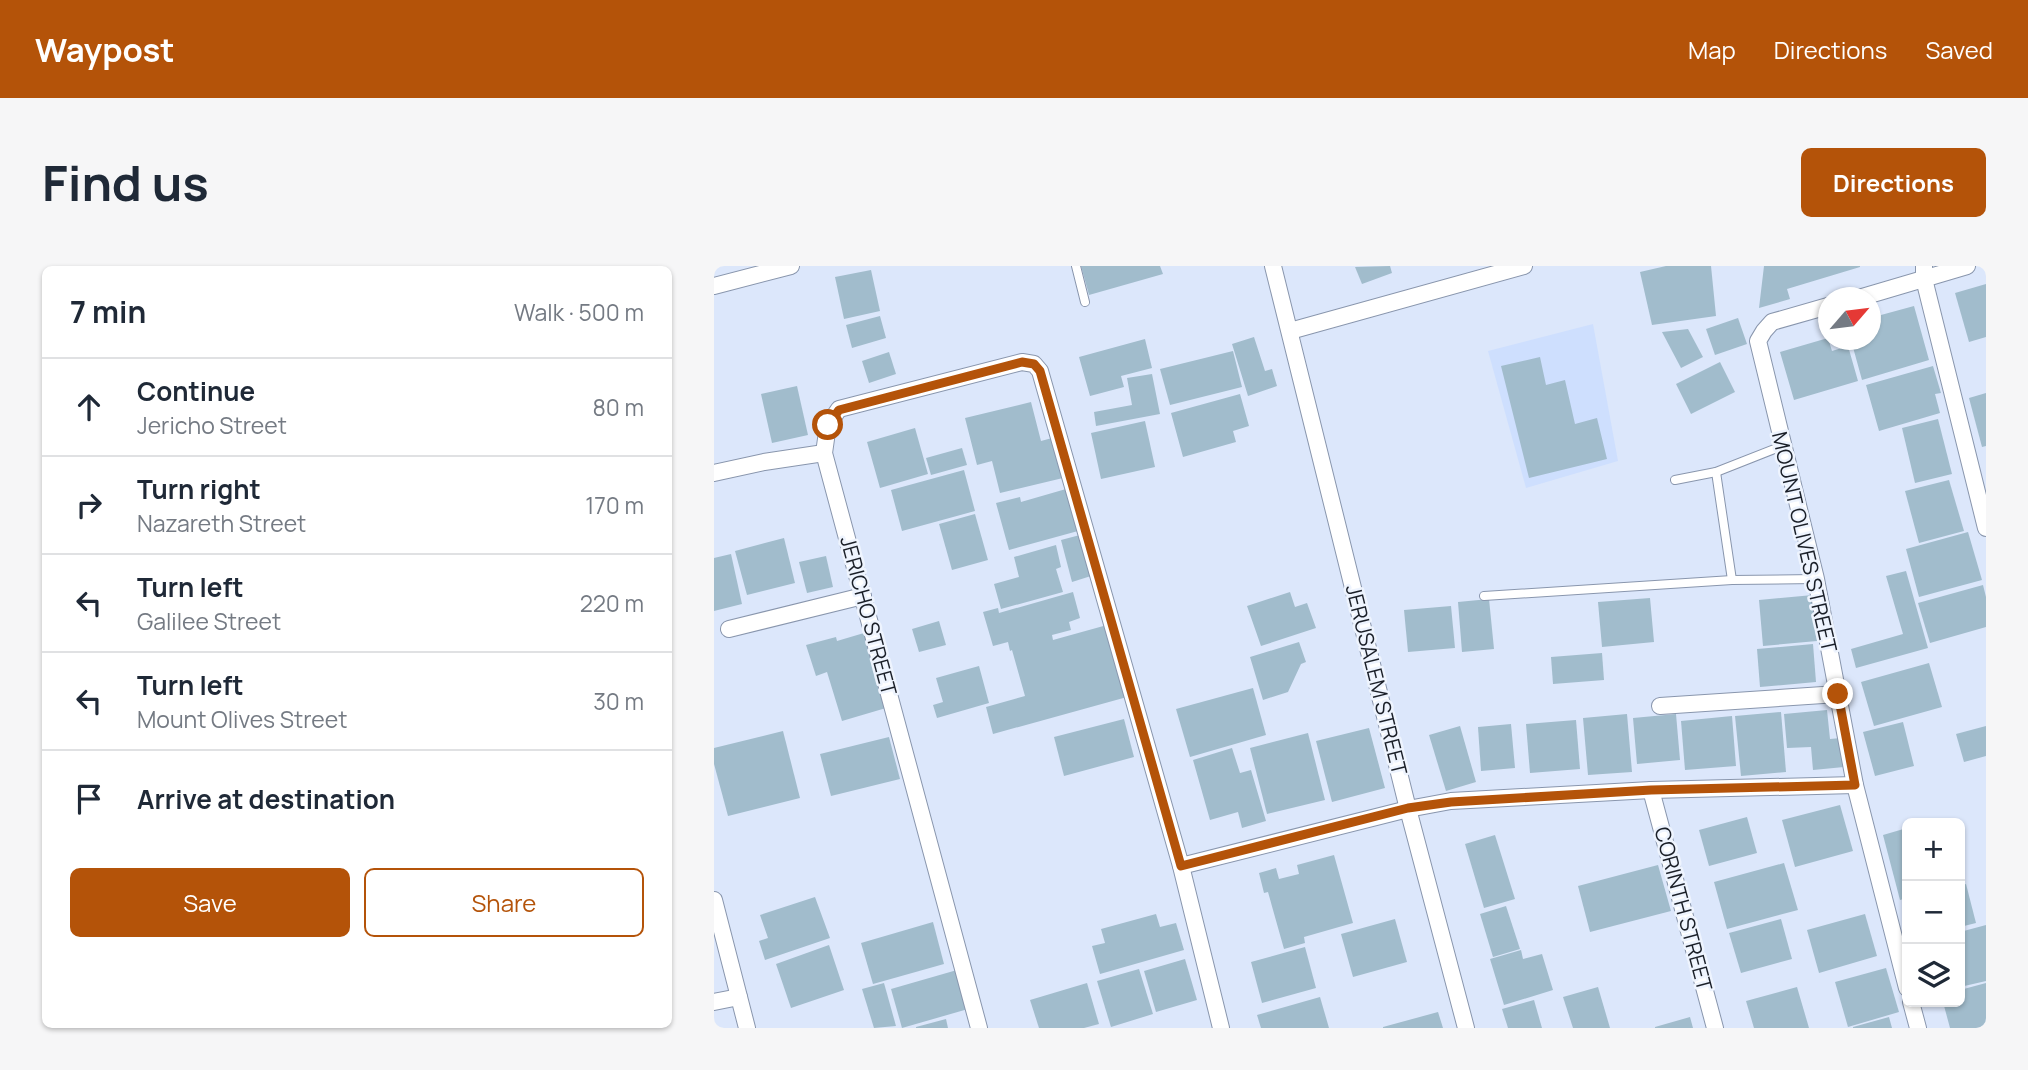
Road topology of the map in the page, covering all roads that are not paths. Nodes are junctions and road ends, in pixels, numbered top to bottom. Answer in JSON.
{"nodes":[{"id":1,"x":791,"y":266,"type":"edge"},
{"id":2,"x":1076,"y":266,"type":"edge"},
{"id":3,"x":1273,"y":266,"type":"edge"},
{"id":4,"x":1524,"y":266,"type":"edge"},
{"id":5,"x":1967,"y":266,"type":"edge"},
{"id":6,"x":1924,"y":272,"type":"edge"},
{"id":7,"x":714,"y":286,"type":"edge"},
{"id":8,"x":1881,"y":289,"type":"edge"},
{"id":9,"x":1085,"y":302,"type":"dead end"},
{"id":10,"x":1818,"y":309,"type":"edge"},
{"id":11,"x":1290,"y":331,"type":"junction"},
{"id":12,"x":1782,"y":446,"type":"junction"},
{"id":13,"x":824,"y":453,"type":"junction"},
{"id":14,"x":1716,"y":472,"type":"junction"},
{"id":15,"x":714,"y":473,"type":"edge"},
{"id":16,"x":1675,"y":480,"type":"dead end"},
{"id":17,"x":1986,"y":528,"type":"edge"},
{"id":18,"x":1732,"y":579,"type":"junction"},
{"id":19,"x":1816,"y":579,"type":"junction"},
{"id":20,"x":863,"y":596,"type":"junction"},
{"id":21,"x":1483,"y":596,"type":"dead end"},
{"id":22,"x":729,"y":629,"type":"dead end"},
{"id":23,"x":1838,"y":694,"type":"junction"},
{"id":24,"x":1660,"y":706,"type":"dead end"},
{"id":25,"x":1855,"y":785,"type":"junction"},
{"id":26,"x":1651,"y":790,"type":"junction"},
{"id":27,"x":1408,"y":808,"type":"junction"},
{"id":28,"x":1181,"y":866,"type":"junction"},
{"id":29,"x":714,"y":900,"type":"edge"},
{"id":30,"x":1902,"y":968,"type":"edge"},
{"id":31,"x":739,"y":997,"type":"junction"},
{"id":32,"x":714,"y":1002,"type":"edge"},
{"id":33,"x":1912,"y":1007,"type":"edge"},
{"id":34,"x":747,"y":1028,"type":"edge"},
{"id":35,"x":979,"y":1028,"type":"edge"},
{"id":36,"x":1221,"y":1028,"type":"edge"},
{"id":37,"x":1466,"y":1028,"type":"edge"},
{"id":38,"x":1715,"y":1028,"type":"edge"},
{"id":39,"x":1918,"y":1028,"type":"edge"}],
"edges":[{"from":1,"to":7,"type":"street"},
{"from":2,"to":9,"type":"lane"},
{"from":3,"to":11,"type":"street","name":"JERUSALEM STREET"},
{"from":4,"to":11,"type":"street"},
{"from":5,"to":6,"type":"street"},
{"from":6,"to":8,"type":"street"},
{"from":6,"to":17,"type":"street"},
{"from":10,"to":12,"type":"street","name":"MOUNT OLIVES STREET"},
{"from":11,"to":27,"type":"street","name":"JERUSALEM STREET"},
{"from":12,"to":14,"type":"lane"},
{"from":12,"to":19,"type":"street","name":"MOUNT OLIVES STREET"},
{"from":13,"to":15,"type":"street"},
{"from":13,"to":20,"type":"street","name":"JERICHO STREET"},
{"from":13,"to":28,"type":"street","name":"JERICHO STREET"},
{"from":14,"to":16,"type":"lane"},
{"from":14,"to":18,"type":"lane"},
{"from":18,"to":19,"type":"lane"},
{"from":18,"to":21,"type":"lane"},
{"from":19,"to":23,"type":"street","name":"MOUNT OLIVES STREET"},
{"from":20,"to":22,"type":"street"},
{"from":20,"to":35,"type":"street","name":"JERICHO STREET"},
{"from":23,"to":24,"type":"street"},
{"from":23,"to":25,"type":"street","name":"MOUNT OLIVES STREET"},
{"from":25,"to":26,"type":"street"},
{"from":25,"to":30,"type":"street","name":"MOUNT OLIVES STREET"},
{"from":26,"to":27,"type":"street"},
{"from":26,"to":38,"type":"street","name":"CORINTH STREET"},
{"from":27,"to":28,"type":"street"},
{"from":27,"to":37,"type":"street","name":"JERUSALEM STREET"},
{"from":28,"to":36,"type":"street"},
{"from":29,"to":31,"type":"street"},
{"from":31,"to":32,"type":"street"},
{"from":31,"to":34,"type":"street"},
{"from":33,"to":39,"type":"street"}]}
